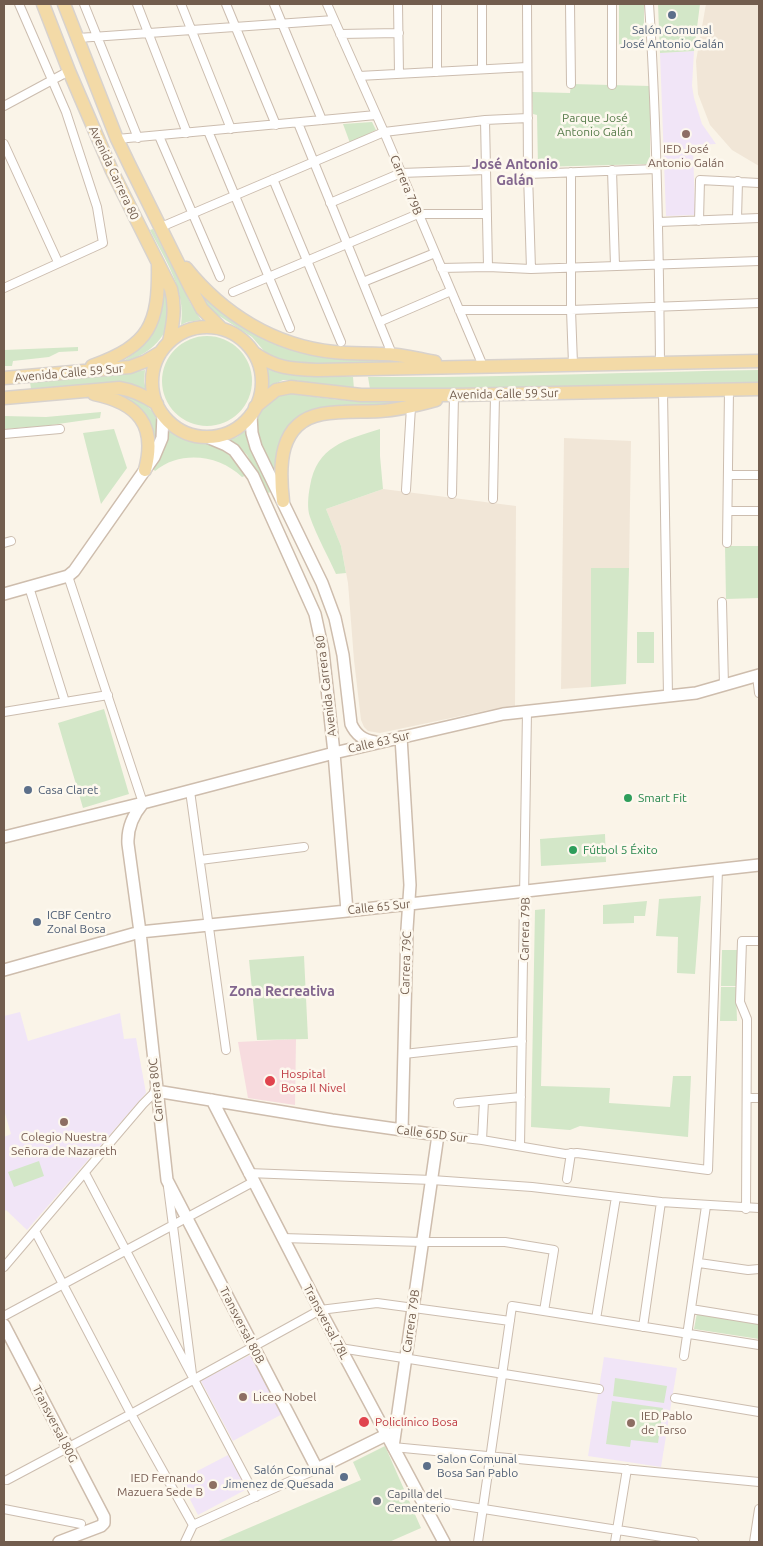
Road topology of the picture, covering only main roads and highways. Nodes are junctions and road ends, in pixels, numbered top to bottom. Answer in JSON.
{"nodes":[{"id":1,"x":42,"y":4,"type":"edge"},
{"id":2,"x":64,"y":4,"type":"edge"},
{"id":3,"x":168,"y":240,"type":"junction"},
{"id":4,"x":158,"y":262,"type":"junction"},
{"id":5,"x":221,"y":328,"type":"junction"},
{"id":6,"x":165,"y":347,"type":"junction"},
{"id":7,"x":254,"y":353,"type":"junction"},
{"id":8,"x":759,"y":361,"type":"edge"},
{"id":9,"x":460,"y":367,"type":"junction"},
{"id":10,"x":77,"y":372,"type":"junction"},
{"id":11,"x":4,"y":378,"type":"edge"},
{"id":12,"x":759,"y":389,"type":"edge"},
{"id":13,"x":82,"y":391,"type":"junction"},
{"id":14,"x":454,"y":395,"type":"junction"},
{"id":15,"x":4,"y":398,"type":"edge"},
{"id":16,"x":160,"y":410,"type":"junction"},
{"id":17,"x":253,"y":411,"type":"junction"},
{"id":18,"x":145,"y":470,"type":"road end"},
{"id":19,"x":282,"y":501,"type":"road end"}],
"edges":[{"from":1,"to":4,"type":"main road","name":"Avenida Carrera 80"},
{"from":2,"to":3,"type":"main road","name":"Avenida Carrera 80"},
{"from":3,"to":5,"type":"main road","name":"Avenida Carrera 80"},
{"from":3,"to":9,"type":"main road"},
{"from":4,"to":6,"type":"main road","name":"Avenida Carrera 80"},
{"from":4,"to":10,"type":"main road"},
{"from":5,"to":6,"type":"main road"},
{"from":5,"to":7,"type":"main road"},
{"from":6,"to":10,"type":"main road","name":"Avenida Calle 59 Sur"},
{"from":6,"to":16,"type":"main road"},
{"from":7,"to":9,"type":"main road"},
{"from":7,"to":17,"type":"main road"},
{"from":8,"to":9,"type":"main road"},
{"from":10,"to":11,"type":"main road","name":"Avenida Calle 59 Sur"},
{"from":12,"to":14,"type":"main road","name":"Avenida Calle 59 Sur"},
{"from":13,"to":15,"type":"main road","name":"Avenida Calle 59 Sur"},
{"from":13,"to":16,"type":"main road","name":"Avenida Calle 59 Sur"},
{"from":13,"to":18,"type":"main road"},
{"from":14,"to":17,"type":"main road","name":"Avenida Calle 59 Sur"},
{"from":14,"to":19,"type":"main road"},
{"from":16,"to":17,"type":"main road"}]}
